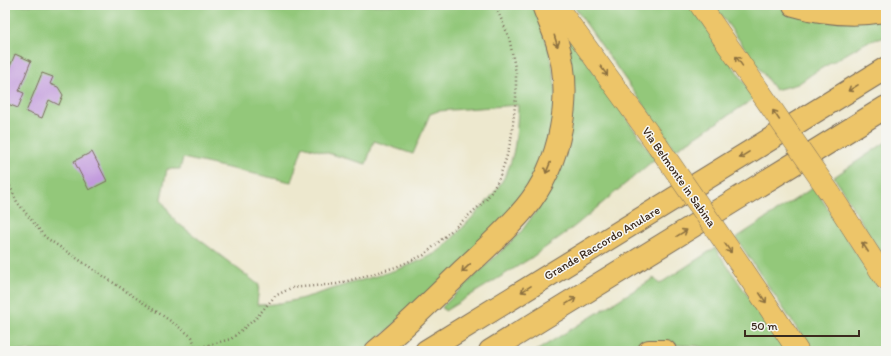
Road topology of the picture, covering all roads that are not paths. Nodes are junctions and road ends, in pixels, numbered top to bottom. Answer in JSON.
{"nodes":[{"id":1,"x":542,"y":5,"type":"edge"},
{"id":2,"x":556,"y":5,"type":"edge"},
{"id":3,"x":700,"y":5,"type":"edge"},
{"id":4,"x":794,"y":5,"type":"edge"},
{"id":5,"x":886,"y":11,"type":"edge"},
{"id":6,"x":886,"y":68,"type":"edge"},
{"id":7,"x":886,"y":108,"type":"edge"},
{"id":8,"x":886,"y":280,"type":"edge"},
{"id":9,"x":376,"y":351,"type":"edge"},
{"id":10,"x":426,"y":351,"type":"edge"},
{"id":11,"x":490,"y":351,"type":"edge"},
{"id":12,"x":649,"y":351,"type":"edge"},
{"id":13,"x":665,"y":351,"type":"edge"},
{"id":14,"x":798,"y":351,"type":"edge"}],
"edges":[{"from":1,"to":9,"type":"highway","one_way":true},
{"from":2,"to":14,"type":"main road","name":"Via Belmonte in Sabina","one_way":true,"bridge":true},
{"from":8,"to":3,"type":"main road","one_way":true,"bridge":true},
{"from":4,"to":5,"type":"highway"},
{"from":6,"to":10,"type":"highway","name":"Grande Raccordo Anulare","one_way":true},
{"from":11,"to":7,"type":"highway","one_way":true},
{"from":12,"to":13,"type":"highway"}]}
